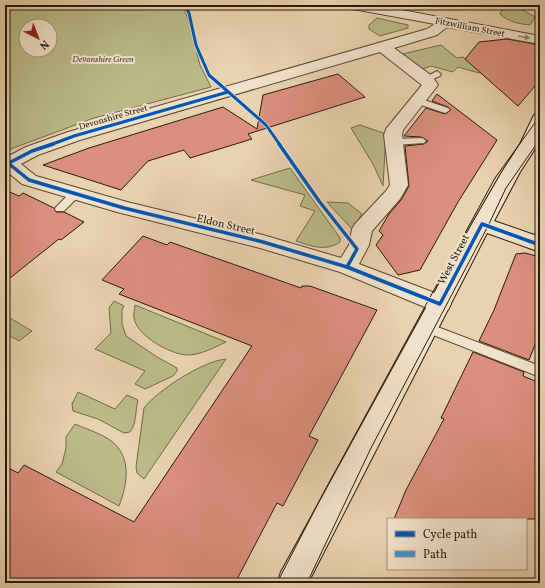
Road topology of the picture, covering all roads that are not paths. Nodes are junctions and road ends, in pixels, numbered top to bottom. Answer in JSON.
{"nodes":[{"id":1,"x":353,"y":5,"type":"edge"},
{"id":2,"x":444,"y":22,"type":"junction"},
{"id":3,"x":540,"y":40,"type":"edge"},
{"id":4,"x":382,"y":46,"type":"junction"},
{"id":5,"x":418,"y":101,"type":"junction"},
{"id":6,"x":445,"y":110,"type":"dead end"},
{"id":7,"x":540,"y":119,"type":"edge"},
{"id":8,"x":534,"y":138,"type":"edge"},
{"id":9,"x":421,"y":141,"type":"dead end"},
{"id":10,"x":394,"y":142,"type":"junction"},
{"id":11,"x":6,"y":164,"type":"edge"},
{"id":12,"x":76,"y":193,"type":"junction"},
{"id":13,"x":60,"y":208,"type":"dead end"},
{"id":14,"x":482,"y":224,"type":"junction"},
{"id":15,"x":540,"y":245,"type":"edge"},
{"id":16,"x":347,"y":267,"type":"junction"},
{"id":17,"x":440,"y":304,"type":"junction"},
{"id":18,"x":427,"y":328,"type":"junction"},
{"id":19,"x":540,"y":372,"type":"edge"},
{"id":20,"x":292,"y":583,"type":"edge"}],
"edges":[{"from":1,"to":2,"type":"street","name":"Fitzwilliam Street"},
{"from":2,"to":3,"type":"street","name":"Fitzwilliam Street","one_way":true},
{"from":2,"to":4,"type":"street","name":"Devonshire Street"},
{"from":4,"to":5,"type":"street"},
{"from":4,"to":11,"type":"street","name":"Devonshire Street"},
{"from":5,"to":6,"type":"lane"},
{"from":5,"to":10,"type":"street"},
{"from":7,"to":8,"type":"street","name":"West Street"},
{"from":8,"to":14,"type":"street","name":"West Street"},
{"from":9,"to":10,"type":"lane"},
{"from":10,"to":16,"type":"street"},
{"from":11,"to":12,"type":"street","name":"Eldon Street"},
{"from":12,"to":13,"type":"lane"},
{"from":12,"to":16,"type":"street","name":"Eldon Street"},
{"from":14,"to":15,"type":"street"},
{"from":14,"to":17,"type":"street","name":"West Street"},
{"from":16,"to":17,"type":"street","name":"Eldon Street"},
{"from":17,"to":18,"type":"street","name":"West Street"},
{"from":18,"to":19,"type":"lane"},
{"from":18,"to":20,"type":"street","name":"West Street"}]}
